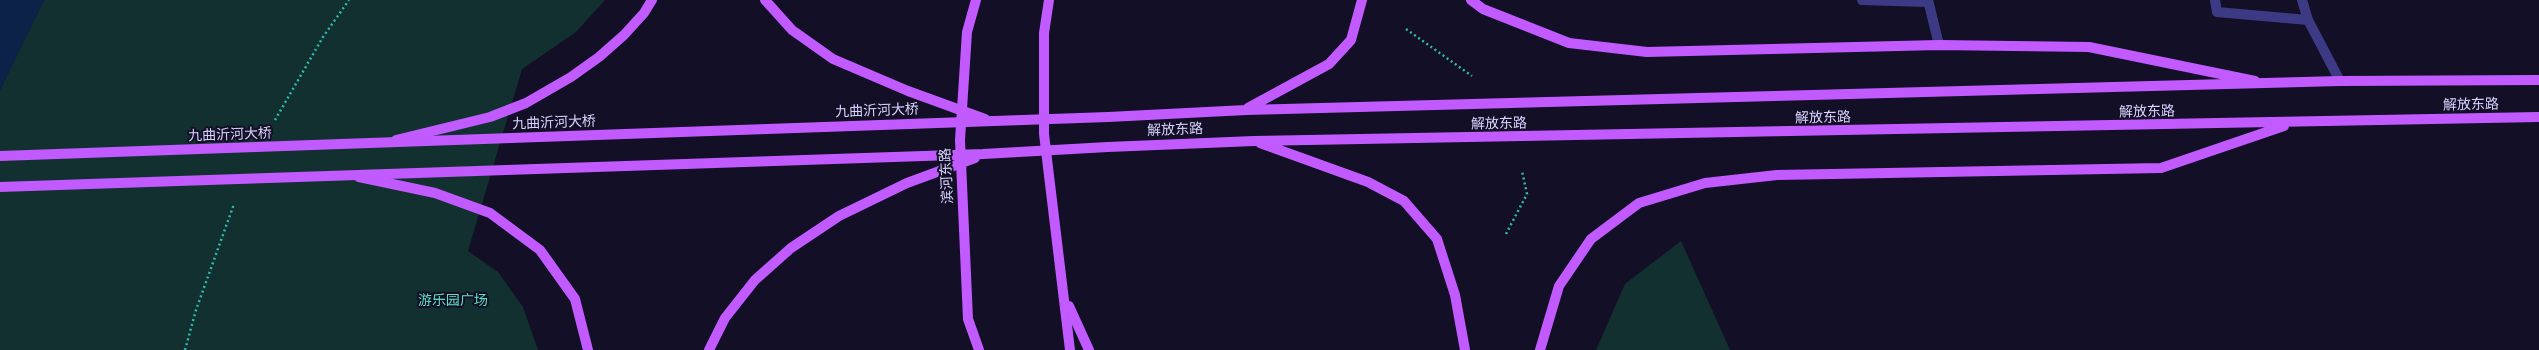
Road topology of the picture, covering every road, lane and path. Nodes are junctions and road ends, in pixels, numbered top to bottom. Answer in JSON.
{"nodes":[{"id":1,"x":652,"y":0,"type":"edge"},
{"id":2,"x":765,"y":0,"type":"edge"},
{"id":3,"x":970,"y":0,"type":"edge"},
{"id":4,"x":976,"y":0,"type":"edge"},
{"id":5,"x":1050,"y":0,"type":"edge"},
{"id":6,"x":1055,"y":0,"type":"edge"},
{"id":7,"x":1362,"y":0,"type":"edge"},
{"id":8,"x":1471,"y":0,"type":"edge"},
{"id":9,"x":1862,"y":0,"type":"edge"},
{"id":10,"x":2215,"y":0,"type":"edge"},
{"id":11,"x":2302,"y":0,"type":"edge"},
{"id":12,"x":1928,"y":1,"type":"edge"},
{"id":13,"x":2308,"y":20,"type":"junction"},
{"id":14,"x":1406,"y":29,"type":"dead end"},
{"id":15,"x":967,"y":32,"type":"junction"},
{"id":16,"x":1044,"y":33,"type":"junction"},
{"id":17,"x":1939,"y":45,"type":"junction"},
{"id":18,"x":1472,"y":76,"type":"dead end"},
{"id":19,"x":2539,"y":80,"type":"edge"},
{"id":20,"x":2340,"y":81,"type":"junction"},
{"id":21,"x":2272,"y":84,"type":"junction"},
{"id":22,"x":1246,"y":110,"type":"junction"},
{"id":23,"x":1108,"y":117,"type":"joint"},
{"id":24,"x":2539,"y":117,"type":"edge"},
{"id":25,"x":991,"y":120,"type":"junction"},
{"id":26,"x":2294,"y":123,"type":"junction"},
{"id":27,"x":1254,"y":141,"type":"junction"},
{"id":28,"x":380,"y":144,"type":"junction"},
{"id":29,"x":982,"y":154,"type":"junction"},
{"id":30,"x":0,"y":156,"type":"edge"},
{"id":31,"x":1522,"y":171,"type":"dead end"},
{"id":32,"x":349,"y":175,"type":"junction"},
{"id":33,"x":0,"y":187,"type":"edge"},
{"id":34,"x":1506,"y":234,"type":"dead end"},
{"id":35,"x":1065,"y":298,"type":"junction"},
{"id":36,"x":968,"y":319,"type":"junction"},
{"id":37,"x":588,"y":350,"type":"edge"},
{"id":38,"x":709,"y":350,"type":"edge"},
{"id":39,"x":973,"y":350,"type":"edge"},
{"id":40,"x":979,"y":350,"type":"edge"},
{"id":41,"x":1070,"y":350,"type":"edge"},
{"id":42,"x":1089,"y":350,"type":"edge"},
{"id":43,"x":1465,"y":350,"type":"edge"},
{"id":44,"x":1540,"y":350,"type":"edge"}],
"edges":[{"from":1,"to":28,"type":"main road","bridge":true},
{"from":2,"to":25,"type":"main road","bridge":true},
{"from":3,"to":15,"type":"main road"},
{"from":4,"to":15,"type":"main road","name":"滨河东路"},
{"from":5,"to":16,"type":"main road"},
{"from":6,"to":16,"type":"main road"},
{"from":7,"to":22,"type":"main road"},
{"from":8,"to":17,"type":"main road"},
{"from":9,"to":12,"type":"street"},
{"from":10,"to":13,"type":"street"},
{"from":11,"to":13,"type":"street"},
{"from":12,"to":17,"type":"street"},
{"from":13,"to":20,"type":"street"},
{"from":14,"to":18,"type":"path"},
{"from":15,"to":36,"type":"main road","name":"滨河东路"},
{"from":16,"to":35,"type":"main road"},
{"from":17,"to":21,"type":"main road"},
{"from":19,"to":20,"type":"main road","name":"解放东路"},
{"from":20,"to":21,"type":"main road","name":"解放东路"},
{"from":21,"to":22,"type":"main road","name":"解放东路"},
{"from":22,"to":23,"type":"main road","name":"解放东路"},
{"from":23,"to":25,"type":"main road","name":"九曲沂河大桥","bridge":true},
{"from":24,"to":26,"type":"main road","name":"解放东路"},
{"from":25,"to":28,"type":"main road","name":"九曲沂河大桥","bridge":true},
{"from":26,"to":27,"type":"main road","name":"解放东路"},
{"from":26,"to":44,"type":"main road"},
{"from":27,"to":29,"type":"main road","name":"解放东路","bridge":true},
{"from":27,"to":43,"type":"main road"},
{"from":28,"to":30,"type":"main road","name":"九曲沂河大桥","bridge":true},
{"from":29,"to":32,"type":"main road","bridge":true},
{"from":29,"to":38,"type":"main road","bridge":true},
{"from":31,"to":34,"type":"path"},
{"from":32,"to":33,"type":"main road","bridge":true},
{"from":32,"to":37,"type":"main road","bridge":true},
{"from":35,"to":41,"type":"main road"},
{"from":35,"to":42,"type":"main road"},
{"from":36,"to":39,"type":"main road"},
{"from":36,"to":40,"type":"main road","name":"滨河东路"}]}
